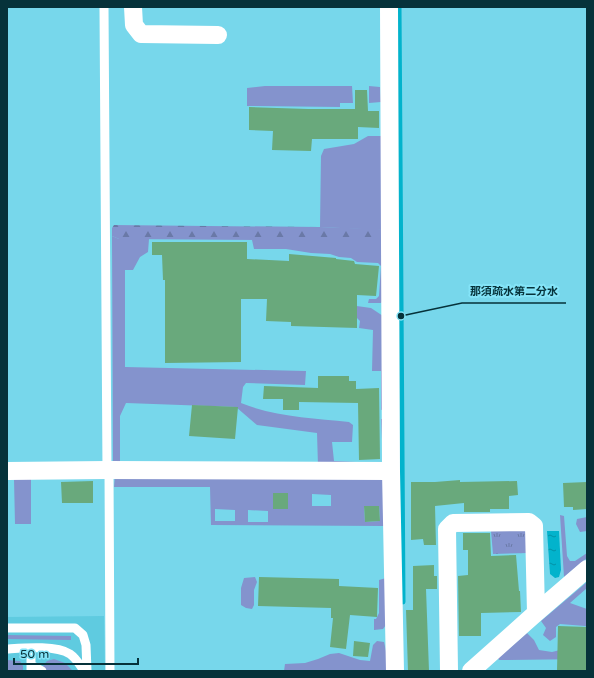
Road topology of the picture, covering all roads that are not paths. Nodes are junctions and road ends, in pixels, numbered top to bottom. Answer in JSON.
{"nodes":[{"id":1,"x":104,"y":7,"type":"edge"},
{"id":2,"x":133,"y":7,"type":"edge"},
{"id":3,"x":389,"y":7,"type":"edge"},
{"id":4,"x":218,"y":35,"type":"dead end"},
{"id":5,"x":108,"y":470,"type":"junction"},
{"id":6,"x":7,"y":471,"type":"edge"},
{"id":7,"x":391,"y":471,"type":"junction"},
{"id":8,"x":587,"y":569,"type":"edge"},
{"id":9,"x":536,"y":613,"type":"junction"},
{"id":10,"x":7,"y":628,"type":"edge"},
{"id":11,"x":31,"y":648,"type":"junction"},
{"id":12,"x":7,"y":649,"type":"edge"},
{"id":13,"x":31,"y":668,"type":"edge"},
{"id":14,"x":42,"y":671,"type":"edge"},
{"id":15,"x":86,"y":671,"type":"edge"},
{"id":16,"x":110,"y":671,"type":"edge"},
{"id":17,"x":395,"y":671,"type":"edge"},
{"id":18,"x":449,"y":671,"type":"edge"},
{"id":19,"x":471,"y":671,"type":"edge"}],
"edges":[{"from":1,"to":5,"type":"lane"},
{"from":2,"to":4,"type":"street"},
{"from":3,"to":7,"type":"street"},
{"from":5,"to":6,"type":"street"},
{"from":5,"to":7,"type":"street"},
{"from":5,"to":16,"type":"lane"},
{"from":7,"to":17,"type":"street"},
{"from":8,"to":9,"type":"street"},
{"from":9,"to":18,"type":"street"},
{"from":9,"to":19,"type":"street"},
{"from":10,"to":15,"type":"lane"},
{"from":11,"to":12,"type":"lane"},
{"from":11,"to":13,"type":"lane"},
{"from":11,"to":15,"type":"lane"},
{"from":13,"to":14,"type":"lane"}]}
